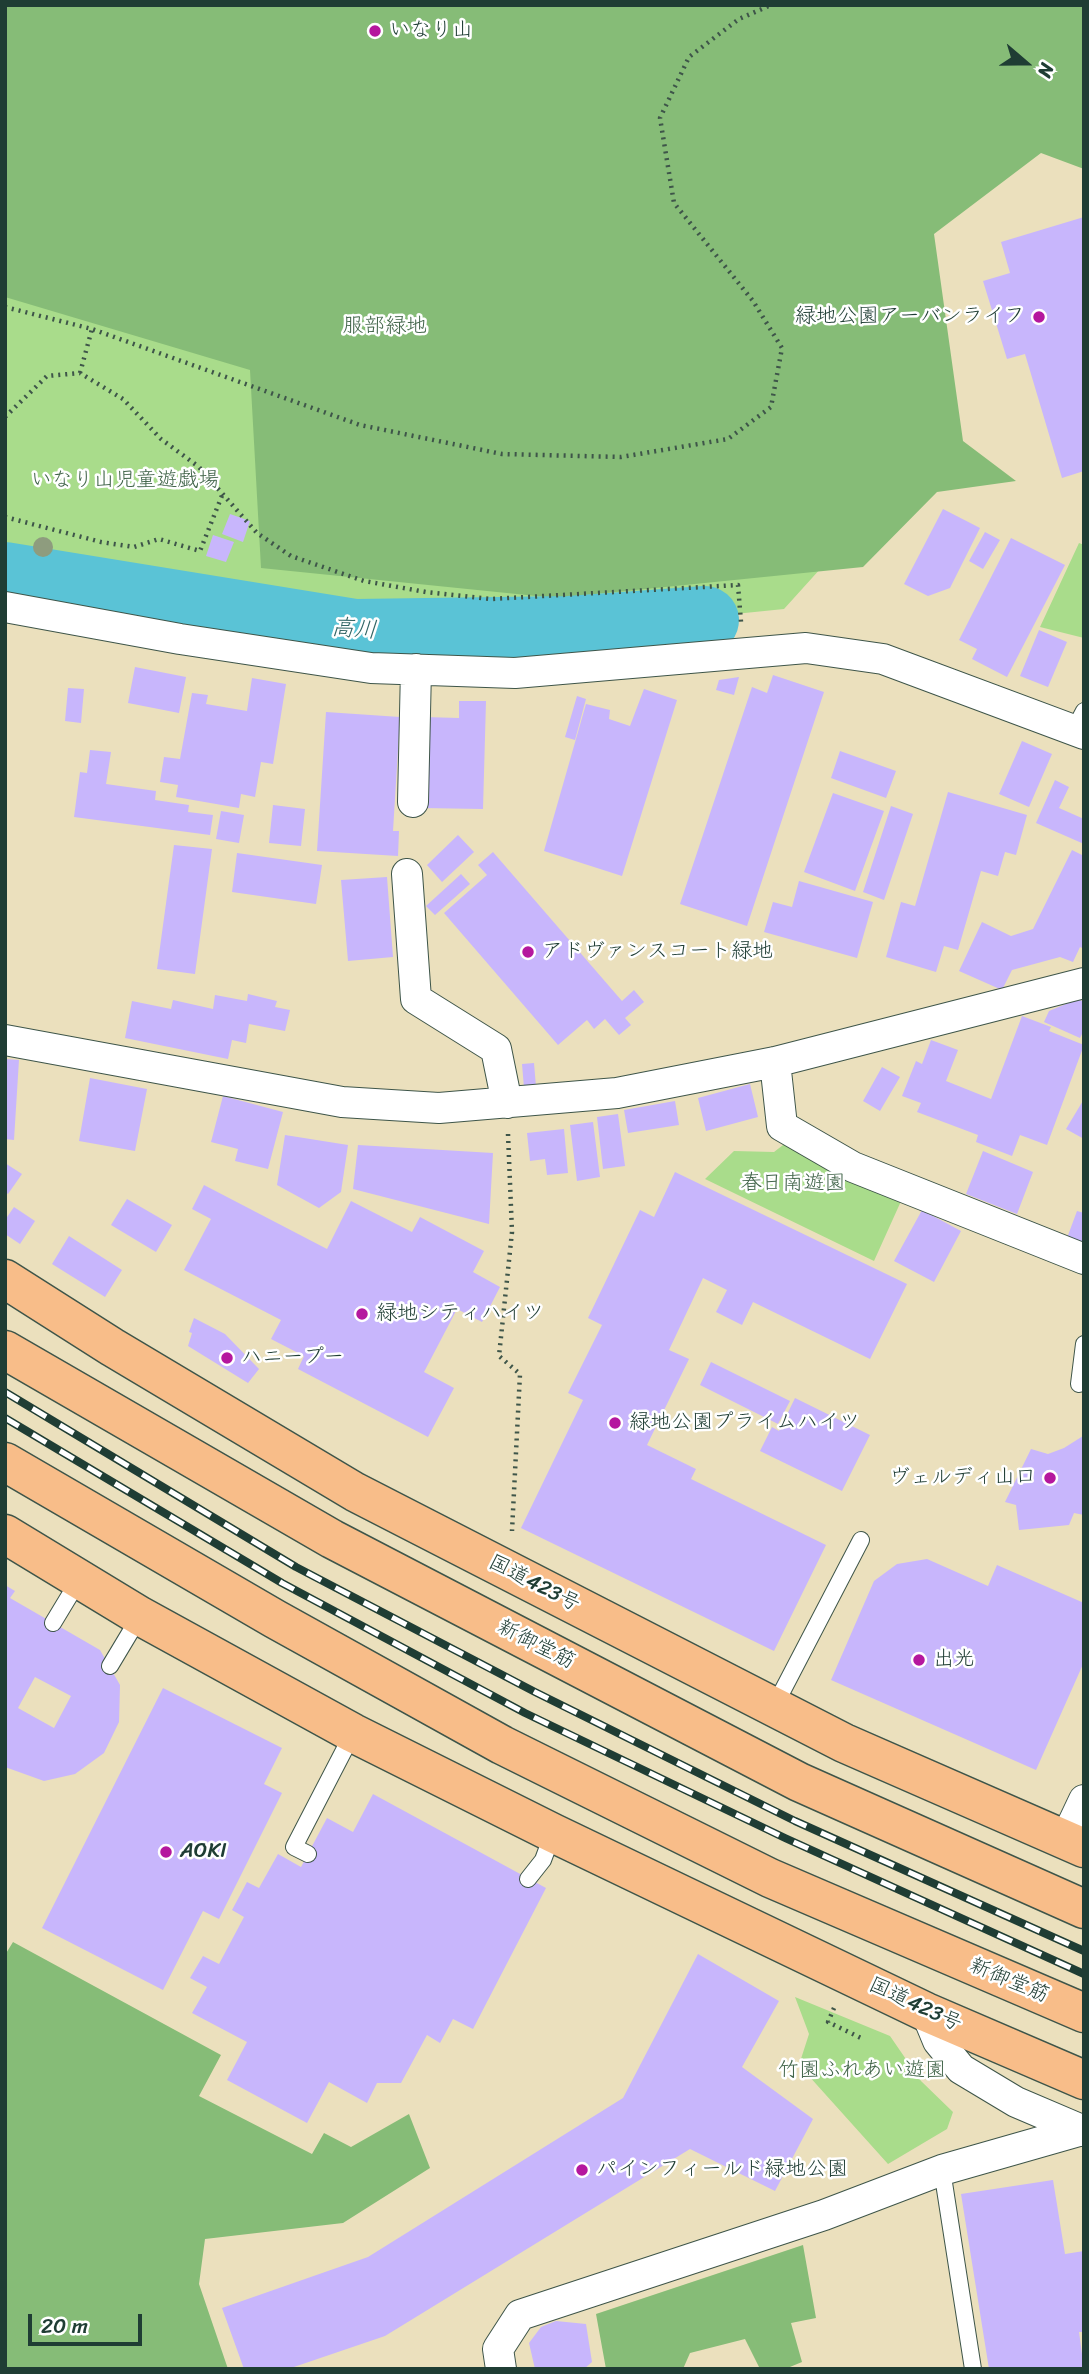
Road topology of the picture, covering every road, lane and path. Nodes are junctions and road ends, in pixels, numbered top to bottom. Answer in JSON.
{"nodes":[{"id":1,"x":771,"y":5,"type":"edge"},
{"id":2,"x":5,"y":307,"type":"edge"},
{"id":3,"x":92,"y":329,"type":"junction"},
{"id":4,"x":80,"y":373,"type":"junction"},
{"id":5,"x":5,"y":417,"type":"edge"},
{"id":6,"x":223,"y":493,"type":"junction"},
{"id":7,"x":5,"y":517,"type":"edge"},
{"id":8,"x":5,"y":607,"type":"edge"},
{"id":9,"x":741,"y":633,"type":"dead end"},
{"id":10,"x":416,"y":669,"type":"junction"},
{"id":11,"x":1080,"y":725,"type":"edge"},
{"id":12,"x":413,"y":802,"type":"dead end"},
{"id":13,"x":407,"y":874,"type":"dead end"},
{"id":14,"x":1084,"y":983,"type":"edge"},
{"id":15,"x":5,"y":1040,"type":"edge"},
{"id":16,"x":775,"y":1062,"type":"junction"},
{"id":17,"x":507,"y":1102,"type":"junction"},
{"id":18,"x":1084,"y":1259,"type":"edge"},
{"id":19,"x":5,"y":1279,"type":"edge"},
{"id":20,"x":1084,"y":1343,"type":"edge"},
{"id":21,"x":5,"y":1350,"type":"edge"},
{"id":22,"x":1079,"y":1384,"type":"dead end"},
{"id":23,"x":5,"y":1462,"type":"edge"},
{"id":24,"x":512,"y":1533,"type":"dead end"},
{"id":25,"x":5,"y":1534,"type":"edge"},
{"id":26,"x":861,"y":1540,"type":"dead end"},
{"id":27,"x":79,"y":1580,"type":"junction"},
{"id":28,"x":140,"y":1616,"type":"junction"},
{"id":29,"x":53,"y":1623,"type":"dead end"},
{"id":30,"x":544,"y":1649,"type":"junction"},
{"id":31,"x":110,"y":1666,"type":"dead end"},
{"id":32,"x":774,"y":1707,"type":"junction"},
{"id":33,"x":353,"y":1733,"type":"junction"},
{"id":34,"x":844,"y":1743,"type":"junction"},
{"id":35,"x":502,"y":1745,"type":"junction"},
{"id":36,"x":1084,"y":1800,"type":"edge"},
{"id":37,"x":553,"y":1833,"type":"junction"},
{"id":38,"x":1075,"y":1844,"type":"edge"},
{"id":39,"x":308,"y":1854,"type":"dead end"},
{"id":40,"x":528,"y":1879,"type":"dead end"},
{"id":41,"x":1084,"y":1909,"type":"edge"},
{"id":42,"x":751,"y":1927,"type":"junction"},
{"id":43,"x":926,"y":2012,"type":"junction"},
{"id":44,"x":1084,"y":2013,"type":"edge"},
{"id":45,"x":828,"y":2022,"type":"dead end"},
{"id":46,"x":861,"y":2038,"type":"dead end"},
{"id":47,"x":1084,"y":2080,"type":"edge"},
{"id":48,"x":1083,"y":2130,"type":"edge"},
{"id":49,"x":942,"y":2170,"type":"junction"},
{"id":50,"x":501,"y":2369,"type":"edge"},
{"id":51,"x":973,"y":2369,"type":"edge"}],
"edges":[{"from":1,"to":3,"type":"path"},
{"from":2,"to":3,"type":"path"},
{"from":3,"to":4,"type":"path"},
{"from":4,"to":5,"type":"path"},
{"from":4,"to":6,"type":"path"},
{"from":6,"to":7,"type":"path"},
{"from":6,"to":9,"type":"path"},
{"from":8,"to":10,"type":"street"},
{"from":10,"to":11,"type":"street"},
{"from":10,"to":12,"type":"street"},
{"from":13,"to":17,"type":"street"},
{"from":14,"to":16,"type":"street"},
{"from":15,"to":17,"type":"street"},
{"from":16,"to":17,"type":"street"},
{"from":16,"to":18,"type":"street"},
{"from":17,"to":24,"type":"path"},
{"from":19,"to":32,"type":"highway","name":"国道423号"},
{"from":20,"to":22,"type":"lane"},
{"from":21,"to":30,"type":"highway","name":"新御堂筋"},
{"from":23,"to":35,"type":"highway","name":"新御堂筋"},
{"from":25,"to":27,"type":"highway","name":"国道423号"},
{"from":26,"to":32,"type":"lane"},
{"from":27,"to":28,"type":"highway","name":"国道423号"},
{"from":27,"to":29,"type":"lane"},
{"from":28,"to":31,"type":"lane"},
{"from":28,"to":33,"type":"highway","name":"国道423号"},
{"from":30,"to":34,"type":"highway"},
{"from":30,"to":41,"type":"highway","name":"新御堂筋"},
{"from":32,"to":34,"type":"highway","name":"国道423号"},
{"from":33,"to":37,"type":"highway","name":"国道423号"},
{"from":33,"to":39,"type":"lane"},
{"from":34,"to":38,"type":"highway","name":"国道423号"},
{"from":35,"to":42,"type":"highway"},
{"from":35,"to":44,"type":"highway","name":"新御堂筋"},
{"from":36,"to":38,"type":"street"},
{"from":37,"to":40,"type":"lane"},
{"from":37,"to":42,"type":"highway","name":"国道423号"},
{"from":42,"to":43,"type":"highway","name":"国道423号"},
{"from":43,"to":47,"type":"highway","name":"国道423号"},
{"from":43,"to":48,"type":"street"},
{"from":45,"to":46,"type":"path"},
{"from":48,"to":49,"type":"street"},
{"from":49,"to":50,"type":"street"},
{"from":49,"to":51,"type":"lane"}]}
